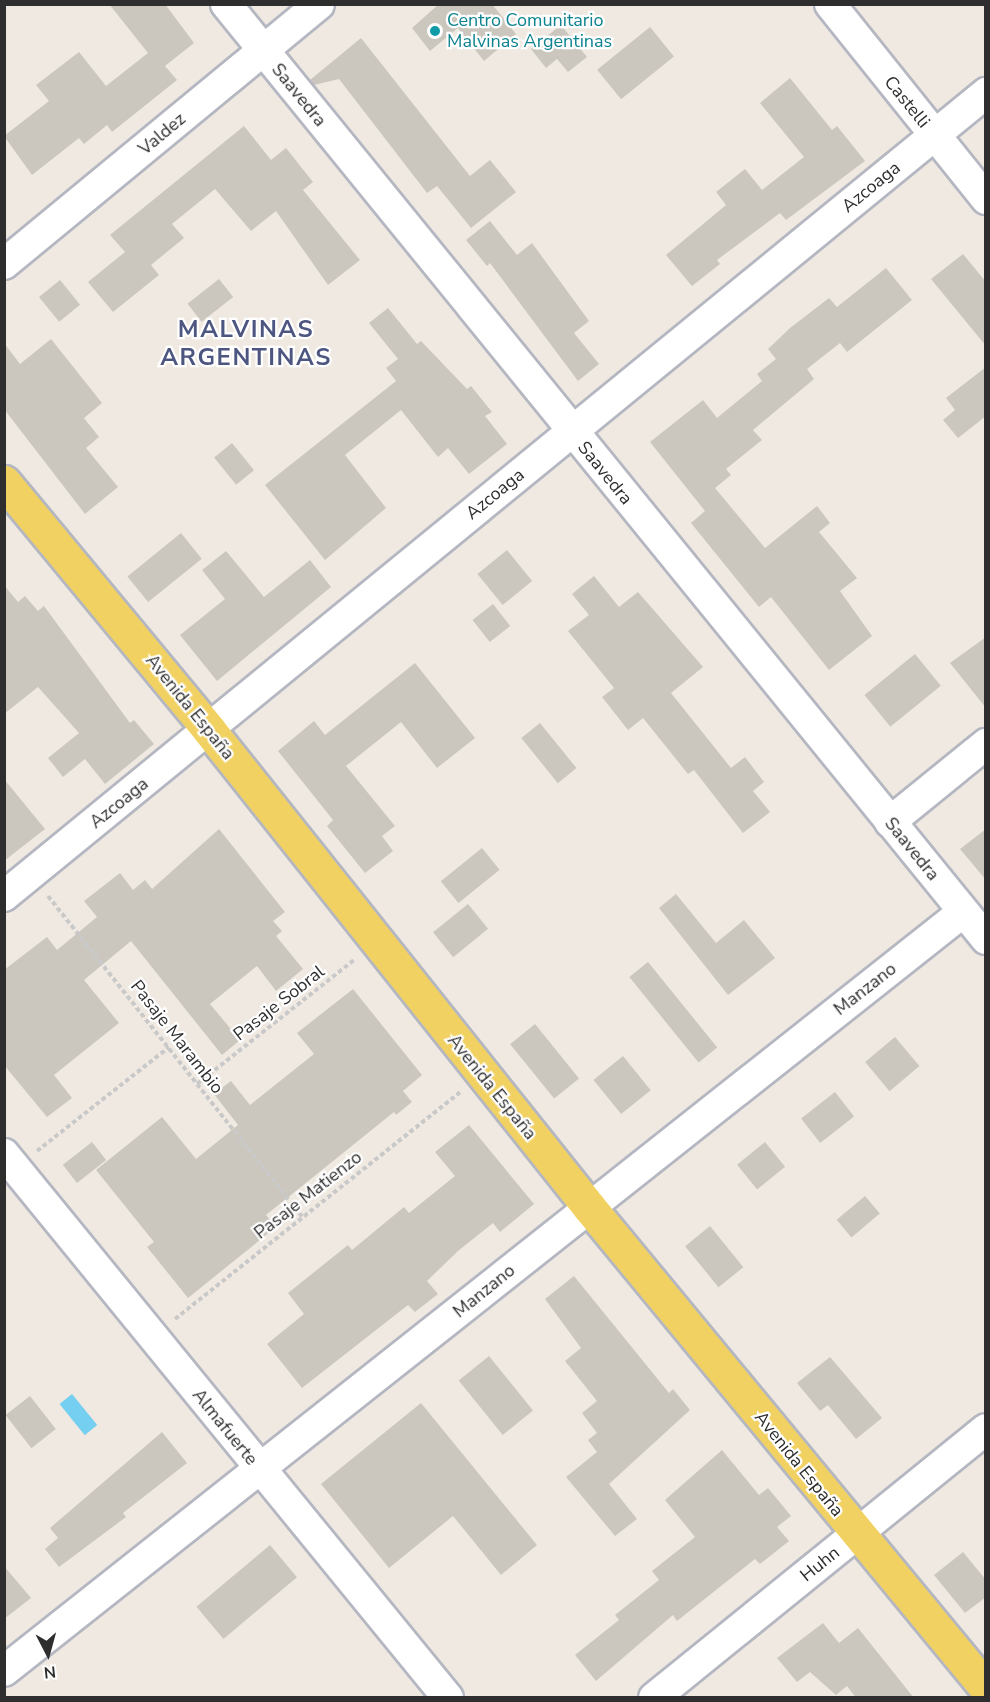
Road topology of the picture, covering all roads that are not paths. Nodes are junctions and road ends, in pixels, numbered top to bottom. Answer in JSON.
{"nodes":[{"id":1,"x":226,"y":4,"type":"edge"},
{"id":2,"x":319,"y":4,"type":"edge"},
{"id":3,"x":830,"y":4,"type":"edge"},
{"id":4,"x":263,"y":50,"type":"junction"},
{"id":5,"x":986,"y":93,"type":"edge"},
{"id":6,"x":934,"y":135,"type":"junction"},
{"id":7,"x":986,"y":199,"type":"edge"},
{"id":8,"x":4,"y":264,"type":"edge"},
{"id":9,"x":571,"y":432,"type":"junction"},
{"id":10,"x":4,"y":482,"type":"edge"},
{"id":11,"x":209,"y":730,"type":"junction"},
{"id":12,"x":986,"y":744,"type":"edge"},
{"id":13,"x":890,"y":822,"type":"junction"},
{"id":14,"x":4,"y":896,"type":"edge"},
{"id":15,"x":963,"y":912,"type":"junction"},
{"id":16,"x":986,"y":939,"type":"edge"},
{"id":17,"x":10,"y":1161,"type":"edge"},
{"id":18,"x":589,"y":1207,"type":"junction"},
{"id":19,"x":986,"y":1429,"type":"edge"},
{"id":20,"x":261,"y":1471,"type":"junction"},
{"id":21,"x":857,"y":1535,"type":"junction"},
{"id":22,"x":4,"y":1671,"type":"edge"},
{"id":23,"x":986,"y":1688,"type":"edge"},
{"id":24,"x":448,"y":1698,"type":"edge"},
{"id":25,"x":654,"y":1698,"type":"edge"}],
"edges":[{"from":1,"to":4,"type":"street","name":"Saavedra"},
{"from":2,"to":4,"type":"street","name":"Valdez"},
{"from":3,"to":6,"type":"street","name":"Castelli"},
{"from":4,"to":8,"type":"street","name":"Valdez"},
{"from":4,"to":9,"type":"street","name":"Saavedra"},
{"from":5,"to":6,"type":"street","name":"Azcoaga"},
{"from":6,"to":7,"type":"street","name":"Castelli"},
{"from":6,"to":9,"type":"street","name":"Azcoaga"},
{"from":9,"to":11,"type":"street","name":"Azcoaga"},
{"from":9,"to":13,"type":"street","name":"Saavedra"},
{"from":10,"to":11,"type":"main road","name":"Avenida España"},
{"from":11,"to":14,"type":"street","name":"Azcoaga"},
{"from":11,"to":18,"type":"main road","name":"Avenida España"},
{"from":12,"to":13,"type":"street"},
{"from":13,"to":15,"type":"street","name":"Saavedra"},
{"from":15,"to":16,"type":"street","name":"Saavedra"},
{"from":15,"to":18,"type":"street","name":"Manzano"},
{"from":17,"to":20,"type":"street","name":"Almafuerte"},
{"from":18,"to":20,"type":"street","name":"Manzano"},
{"from":18,"to":21,"type":"main road","name":"Avenida España"},
{"from":19,"to":21,"type":"street","name":"Huhn"},
{"from":20,"to":22,"type":"street","name":"Manzano"},
{"from":20,"to":24,"type":"street","name":"Almafuerte"},
{"from":21,"to":23,"type":"main road","name":"Avenida España"},
{"from":21,"to":25,"type":"street","name":"Huhn"}]}
